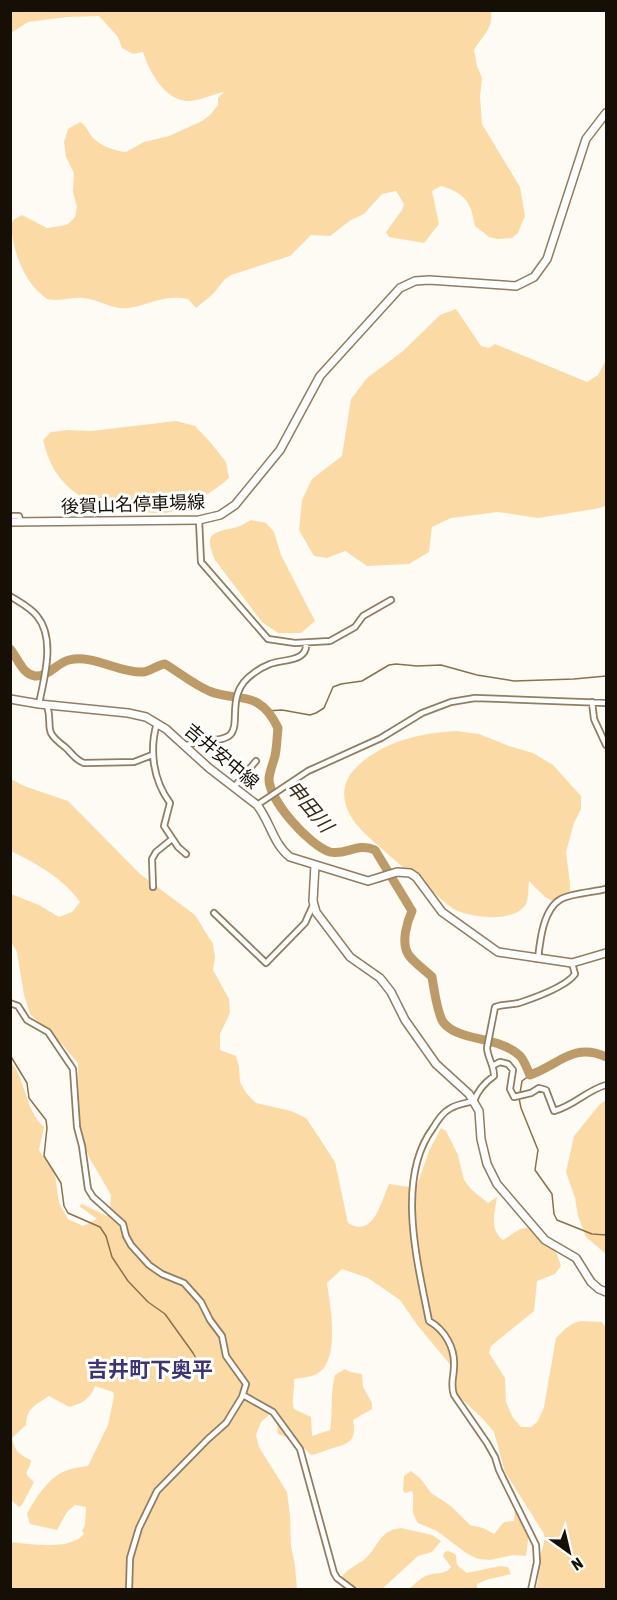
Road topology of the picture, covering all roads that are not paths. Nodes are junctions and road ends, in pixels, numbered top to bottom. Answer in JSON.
{"nodes":[{"id":1,"x":606,"y":113,"type":"edge"},
{"id":2,"x":10,"y":516,"type":"edge"},
{"id":3,"x":199,"y":520,"type":"junction"},
{"id":4,"x":10,"y":522,"type":"edge"},
{"id":5,"x":21,"y":522,"type":"junction"},
{"id":6,"x":10,"y":596,"type":"edge"},
{"id":7,"x":391,"y":600,"type":"dead end"},
{"id":8,"x":306,"y":643,"type":"junction"},
{"id":9,"x":10,"y":699,"type":"edge"},
{"id":10,"x":592,"y":702,"type":"junction"},
{"id":11,"x":606,"y":703,"type":"edge"},
{"id":12,"x":43,"y":704,"type":"junction"},
{"id":13,"x":158,"y":723,"type":"junction"},
{"id":14,"x":606,"y":745,"type":"edge"},
{"id":15,"x":185,"y":746,"type":"junction"},
{"id":16,"x":152,"y":755,"type":"junction"},
{"id":17,"x":256,"y":761,"type":"dead end"},
{"id":18,"x":234,"y":787,"type":"junction"},
{"id":19,"x":260,"y":803,"type":"junction"},
{"id":20,"x":172,"y":839,"type":"junction"},
{"id":21,"x":186,"y":854,"type":"dead end"},
{"id":22,"x":315,"y":865,"type":"junction"},
{"id":23,"x":153,"y":887,"type":"dead end"},
{"id":24,"x":606,"y":889,"type":"edge"},
{"id":25,"x":314,"y":903,"type":"junction"},
{"id":26,"x":214,"y":913,"type":"dead end"},
{"id":27,"x":606,"y":953,"type":"edge"},
{"id":28,"x":538,"y":959,"type":"junction"},
{"id":29,"x":572,"y":963,"type":"junction"},
{"id":30,"x":10,"y":1003,"type":"edge"},
{"id":31,"x":494,"y":1065,"type":"junction"},
{"id":32,"x":606,"y":1085,"type":"edge"},
{"id":33,"x":474,"y":1101,"type":"junction"},
{"id":34,"x":606,"y":1292,"type":"edge"},
{"id":35,"x":243,"y":1395,"type":"junction"},
{"id":36,"x":129,"y":1590,"type":"edge"},
{"id":37,"x":353,"y":1590,"type":"edge"},
{"id":38,"x":531,"y":1590,"type":"edge"}],
"edges":[{"from":1,"to":3,"type":"main road","name":"後賀山名停車場線"},
{"from":2,"to":5,"type":"street"},
{"from":3,"to":5,"type":"main road","name":"後賀山名停車場線"},
{"from":3,"to":8,"type":"street"},
{"from":4,"to":5,"type":"main road","name":"後賀山名停車場線"},
{"from":6,"to":12,"type":"street"},
{"from":7,"to":8,"type":"street"},
{"from":8,"to":15,"type":"street"},
{"from":9,"to":12,"type":"main road","name":"吉井安中線"},
{"from":10,"to":11,"type":"street"},
{"from":10,"to":14,"type":"street"},
{"from":10,"to":19,"type":"street"},
{"from":12,"to":13,"type":"main road","name":"吉井安中線"},
{"from":12,"to":16,"type":"street"},
{"from":13,"to":15,"type":"main road","name":"吉井安中線"},
{"from":13,"to":16,"type":"street"},
{"from":15,"to":18,"type":"main road","name":"吉井安中線"},
{"from":16,"to":20,"type":"street"},
{"from":17,"to":18,"type":"street"},
{"from":18,"to":19,"type":"main road","name":"吉井安中線"},
{"from":19,"to":22,"type":"main road","name":"吉井安中線"},
{"from":20,"to":21,"type":"street"},
{"from":20,"to":23,"type":"street"},
{"from":22,"to":25,"type":"main road"},
{"from":22,"to":28,"type":"main road","name":"吉井安中線"},
{"from":24,"to":28,"type":"street"},
{"from":25,"to":26,"type":"street"},
{"from":25,"to":33,"type":"main road"},
{"from":27,"to":29,"type":"main road"},
{"from":28,"to":29,"type":"main road"},
{"from":29,"to":31,"type":"street"},
{"from":30,"to":35,"type":"street"},
{"from":31,"to":32,"type":"street"},
{"from":31,"to":33,"type":"street"},
{"from":33,"to":34,"type":"main road"},
{"from":33,"to":38,"type":"street"},
{"from":35,"to":36,"type":"street"},
{"from":35,"to":37,"type":"street"}]}
